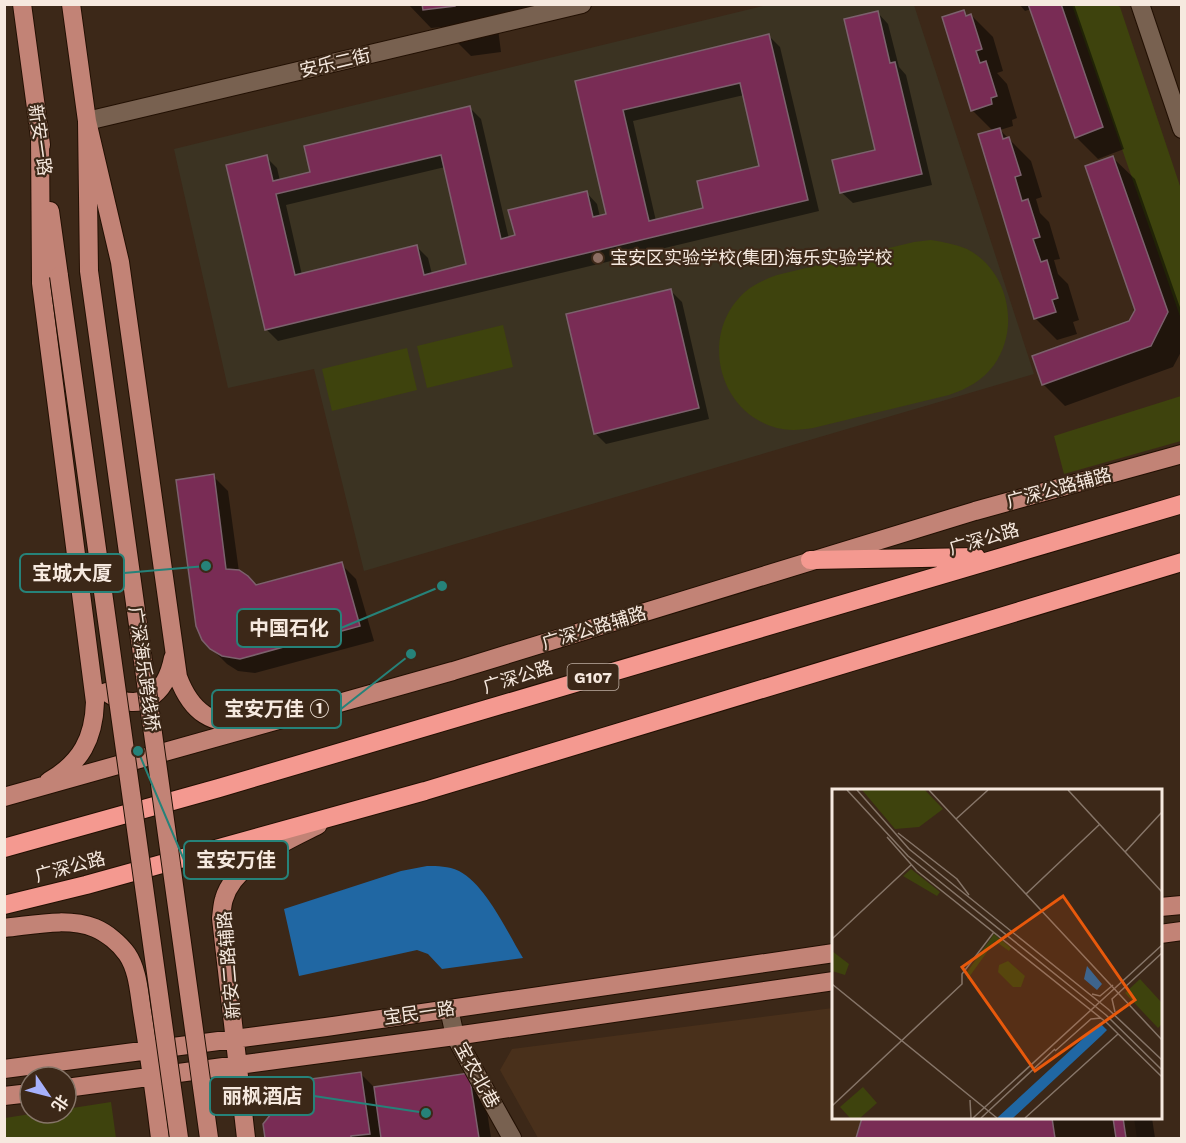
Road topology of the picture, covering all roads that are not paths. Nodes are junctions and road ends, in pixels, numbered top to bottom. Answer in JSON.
{"nodes":[{"id":1,"x":22,"y":4,"type":"edge"},
{"id":2,"x":71,"y":4,"type":"edge"},
{"id":3,"x":582,"y":4,"type":"edge"},
{"id":4,"x":1140,"y":4,"type":"edge"},
{"id":5,"x":559,"y":7,"type":"edge"},
{"id":6,"x":87,"y":121,"type":"junction"},
{"id":7,"x":1182,"y":129,"type":"edge"},
{"id":8,"x":40,"y":136,"type":"junction"},
{"id":9,"x":59,"y":276,"type":"joint"},
{"id":10,"x":1182,"y":454,"type":"edge"},
{"id":11,"x":1182,"y":504,"type":"edge"},
{"id":12,"x":1002,"y":556,"type":"junction"},
{"id":13,"x":810,"y":560,"type":"junction"},
{"id":14,"x":1182,"y":562,"type":"edge"},
{"id":15,"x":173,"y":654,"type":"junction"},
{"id":16,"x":92,"y":670,"type":"junction"},
{"id":17,"x":262,"y":726,"type":"junction"},
{"id":18,"x":31,"y":790,"type":"junction"},
{"id":19,"x":4,"y":797,"type":"edge"},
{"id":20,"x":337,"y":814,"type":"junction"},
{"id":21,"x":4,"y":848,"type":"edge"},
{"id":22,"x":4,"y":905,"type":"edge"},
{"id":23,"x":1182,"y":905,"type":"edge"},
{"id":24,"x":1162,"y":907,"type":"edge"},
{"id":25,"x":4,"y":928,"type":"edge"},
{"id":26,"x":1182,"y":931,"type":"edge"},
{"id":27,"x":1162,"y":934,"type":"edge"},
{"id":28,"x":832,"y":953,"type":"edge"},
{"id":29,"x":832,"y":981,"type":"edge"},
{"id":30,"x":449,"y":1009,"type":"junction"},
{"id":31,"x":455,"y":1036,"type":"junction"},
{"id":32,"x":236,"y":1039,"type":"junction"},
{"id":33,"x":149,"y":1050,"type":"junction"},
{"id":34,"x":238,"y":1065,"type":"junction"},
{"id":35,"x":4,"y":1069,"type":"edge"},
{"id":36,"x":152,"y":1077,"type":"junction"},
{"id":37,"x":78,"y":1086,"type":"edge"},
{"id":38,"x":160,"y":1138,"type":"edge"},
{"id":39,"x":179,"y":1138,"type":"edge"},
{"id":40,"x":209,"y":1138,"type":"edge"},
{"id":41,"x":246,"y":1138,"type":"edge"},
{"id":42,"x":512,"y":1138,"type":"edge"}],
"edges":[{"from":1,"to":8,"type":"main road","name":"新安一路"},
{"from":2,"to":6,"type":"main road"},
{"from":3,"to":5,"type":"street","name":"安乐二街"},
{"from":4,"to":7,"type":"street"},
{"from":5,"to":6,"type":"street","name":"安乐二街"},
{"from":6,"to":15,"type":"main road"},
{"from":6,"to":40,"type":"main road","name":"广深海乐跨线桥","bridge":true},
{"from":8,"to":9,"type":"main road","name":"新安一路"},
{"from":8,"to":16,"type":"main road"},
{"from":9,"to":39,"type":"main road","name":"广深海乐跨线桥","bridge":true},
{"from":10,"to":13,"type":"main road","name":"广深公路辅路"},
{"from":11,"to":12,"type":"highway","name":"广深公路","number":"G107"},
{"from":12,"to":13,"type":"highway"},
{"from":12,"to":21,"type":"highway","name":"广深公路","number":"G107"},
{"from":13,"to":17,"type":"main road","name":"广深公路辅路"},
{"from":14,"to":20,"type":"highway","name":"广深公路"},
{"from":15,"to":16,"type":"main road"},
{"from":15,"to":17,"type":"main road"},
{"from":16,"to":18,"type":"main road"},
{"from":17,"to":18,"type":"main road","name":"广深公路辅路"},
{"from":18,"to":19,"type":"main road","name":"广深公路辅路"},
{"from":20,"to":22,"type":"highway","name":"广深公路"},
{"from":20,"to":32,"type":"main road","name":"新安二路辅路"},
{"from":23,"to":24,"type":"main road"},
{"from":25,"to":33,"type":"main road"},
{"from":26,"to":27,"type":"main road"},
{"from":28,"to":30,"type":"main road","name":"宝民一路"},
{"from":29,"to":31,"type":"main road","name":"宝民一路"},
{"from":30,"to":31,"type":"street","name":"宝农北巷"},
{"from":30,"to":32,"type":"main road","name":"宝民一路"},
{"from":31,"to":34,"type":"main road","name":"宝民一路"},
{"from":31,"to":42,"type":"street","name":"宝农北巷"},
{"from":32,"to":33,"type":"main road","name":"宝民一路"},
{"from":32,"to":34,"type":"main road","name":"新安二路辅路"},
{"from":33,"to":35,"type":"main road","name":"宝民一路"},
{"from":33,"to":36,"type":"main road"},
{"from":34,"to":36,"type":"main road","name":"宝民一路"},
{"from":34,"to":41,"type":"main road","name":"新安二路辅路"},
{"from":36,"to":37,"type":"main road","name":"宝民一路"},
{"from":36,"to":38,"type":"main road"}]}
